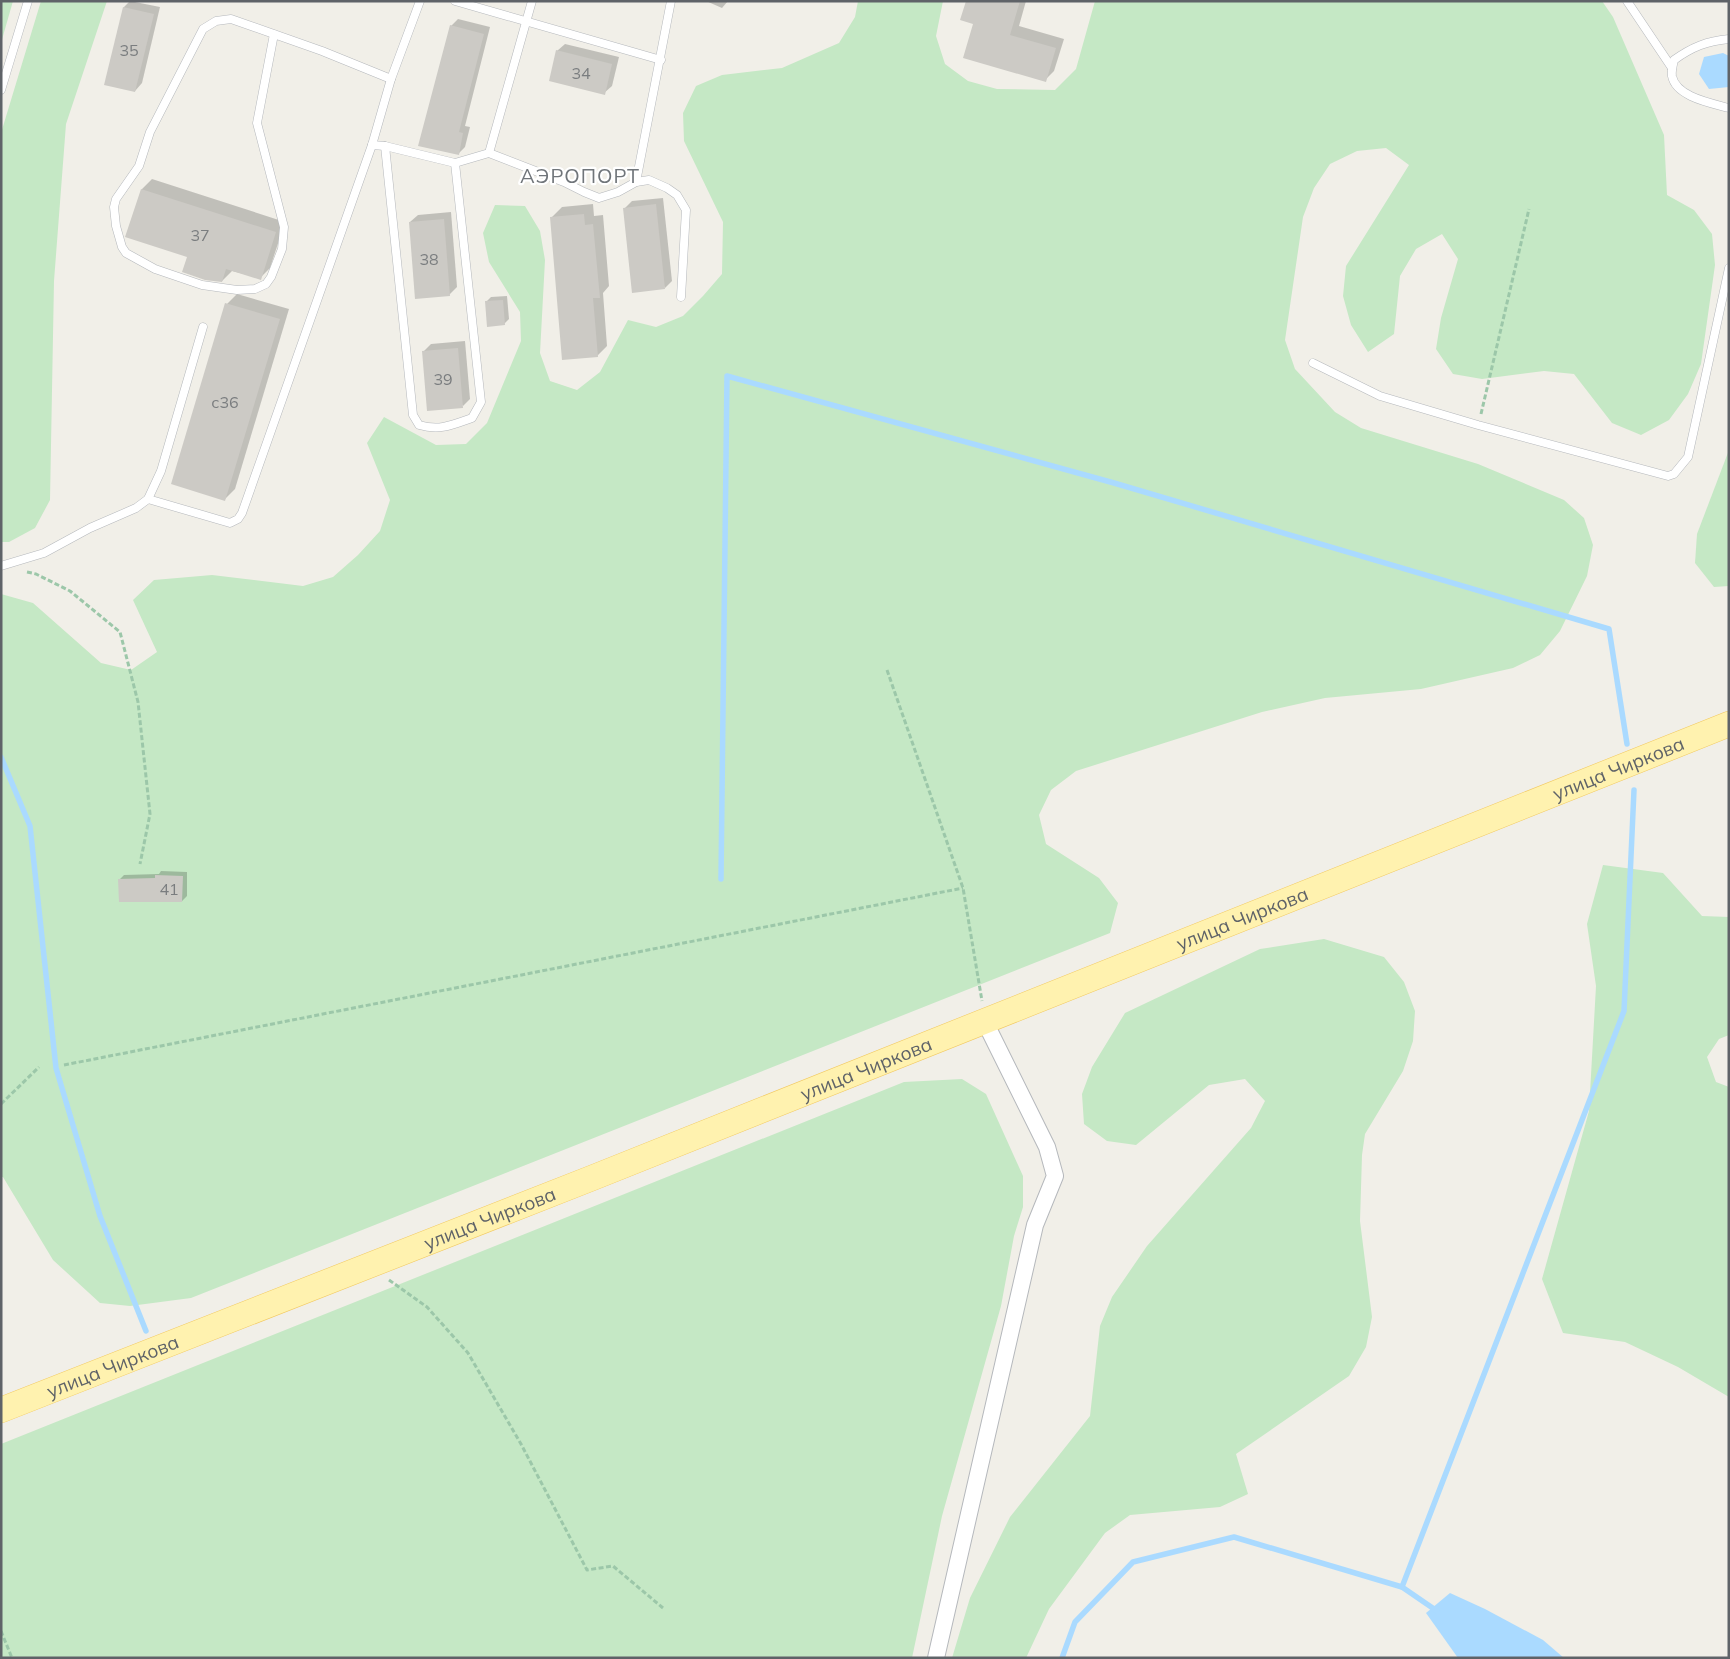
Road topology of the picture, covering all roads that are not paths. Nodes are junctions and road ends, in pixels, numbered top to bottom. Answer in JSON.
{"nodes":[{"id":1,"x":28,"y":1,"type":"edge"},
{"id":2,"x":420,"y":1,"type":"edge"},
{"id":3,"x":455,"y":1,"type":"edge"},
{"id":4,"x":532,"y":1,"type":"edge"},
{"id":5,"x":671,"y":1,"type":"edge"},
{"id":6,"x":1627,"y":1,"type":"edge"},
{"id":7,"x":527,"y":21,"type":"junction"},
{"id":8,"x":274,"y":34,"type":"junction"},
{"id":9,"x":1729,"y":39,"type":"edge"},
{"id":10,"x":660,"y":60,"type":"junction"},
{"id":11,"x":1672,"y":68,"type":"junction"},
{"id":12,"x":391,"y":79,"type":"junction"},
{"id":13,"x":1,"y":90,"type":"edge"},
{"id":14,"x":1729,"y":108,"type":"edge"},
{"id":15,"x":372,"y":146,"type":"junction"},
{"id":16,"x":385,"y":146,"type":"junction"},
{"id":17,"x":489,"y":152,"type":"junction"},
{"id":18,"x":455,"y":163,"type":"junction"},
{"id":19,"x":636,"y":182,"type":"junction"},
{"id":20,"x":1729,"y":268,"type":"edge"},
{"id":21,"x":681,"y":297,"type":"dead end"},
{"id":22,"x":203,"y":327,"type":"dead end"},
{"id":23,"x":1313,"y":363,"type":"dead end"},
{"id":24,"x":148,"y":499,"type":"junction"},
{"id":25,"x":1,"y":566,"type":"edge"},
{"id":26,"x":1729,"y":724,"type":"edge"},
{"id":27,"x":985,"y":1022,"type":"junction"},
{"id":28,"x":1,"y":1410,"type":"edge"},
{"id":29,"x":936,"y":1658,"type":"edge"}],
"edges":[{"from":1,"to":13,"type":"lane"},
{"from":2,"to":12,"type":"lane"},
{"from":3,"to":7,"type":"lane"},
{"from":4,"to":7,"type":"lane"},
{"from":5,"to":10,"type":"lane"},
{"from":6,"to":11,"type":"lane"},
{"from":7,"to":10,"type":"lane"},
{"from":7,"to":17,"type":"lane"},
{"from":8,"to":8,"type":"lane"},
{"from":8,"to":12,"type":"lane"},
{"from":9,"to":11,"type":"lane"},
{"from":10,"to":19,"type":"lane"},
{"from":11,"to":14,"type":"lane"},
{"from":12,"to":15,"type":"lane"},
{"from":15,"to":16,"type":"lane"},
{"from":15,"to":24,"type":"lane"},
{"from":16,"to":18,"type":"lane"},
{"from":16,"to":18,"type":"lane"},
{"from":17,"to":18,"type":"lane"},
{"from":17,"to":19,"type":"lane"},
{"from":19,"to":21,"type":"lane"},
{"from":20,"to":23,"type":"lane"},
{"from":22,"to":24,"type":"lane"},
{"from":24,"to":25,"type":"lane"},
{"from":26,"to":27,"type":"main road","name":"улица Чиркова"},
{"from":27,"to":28,"type":"main road","name":"улица Чиркова"},
{"from":27,"to":29,"type":"street"}]}
